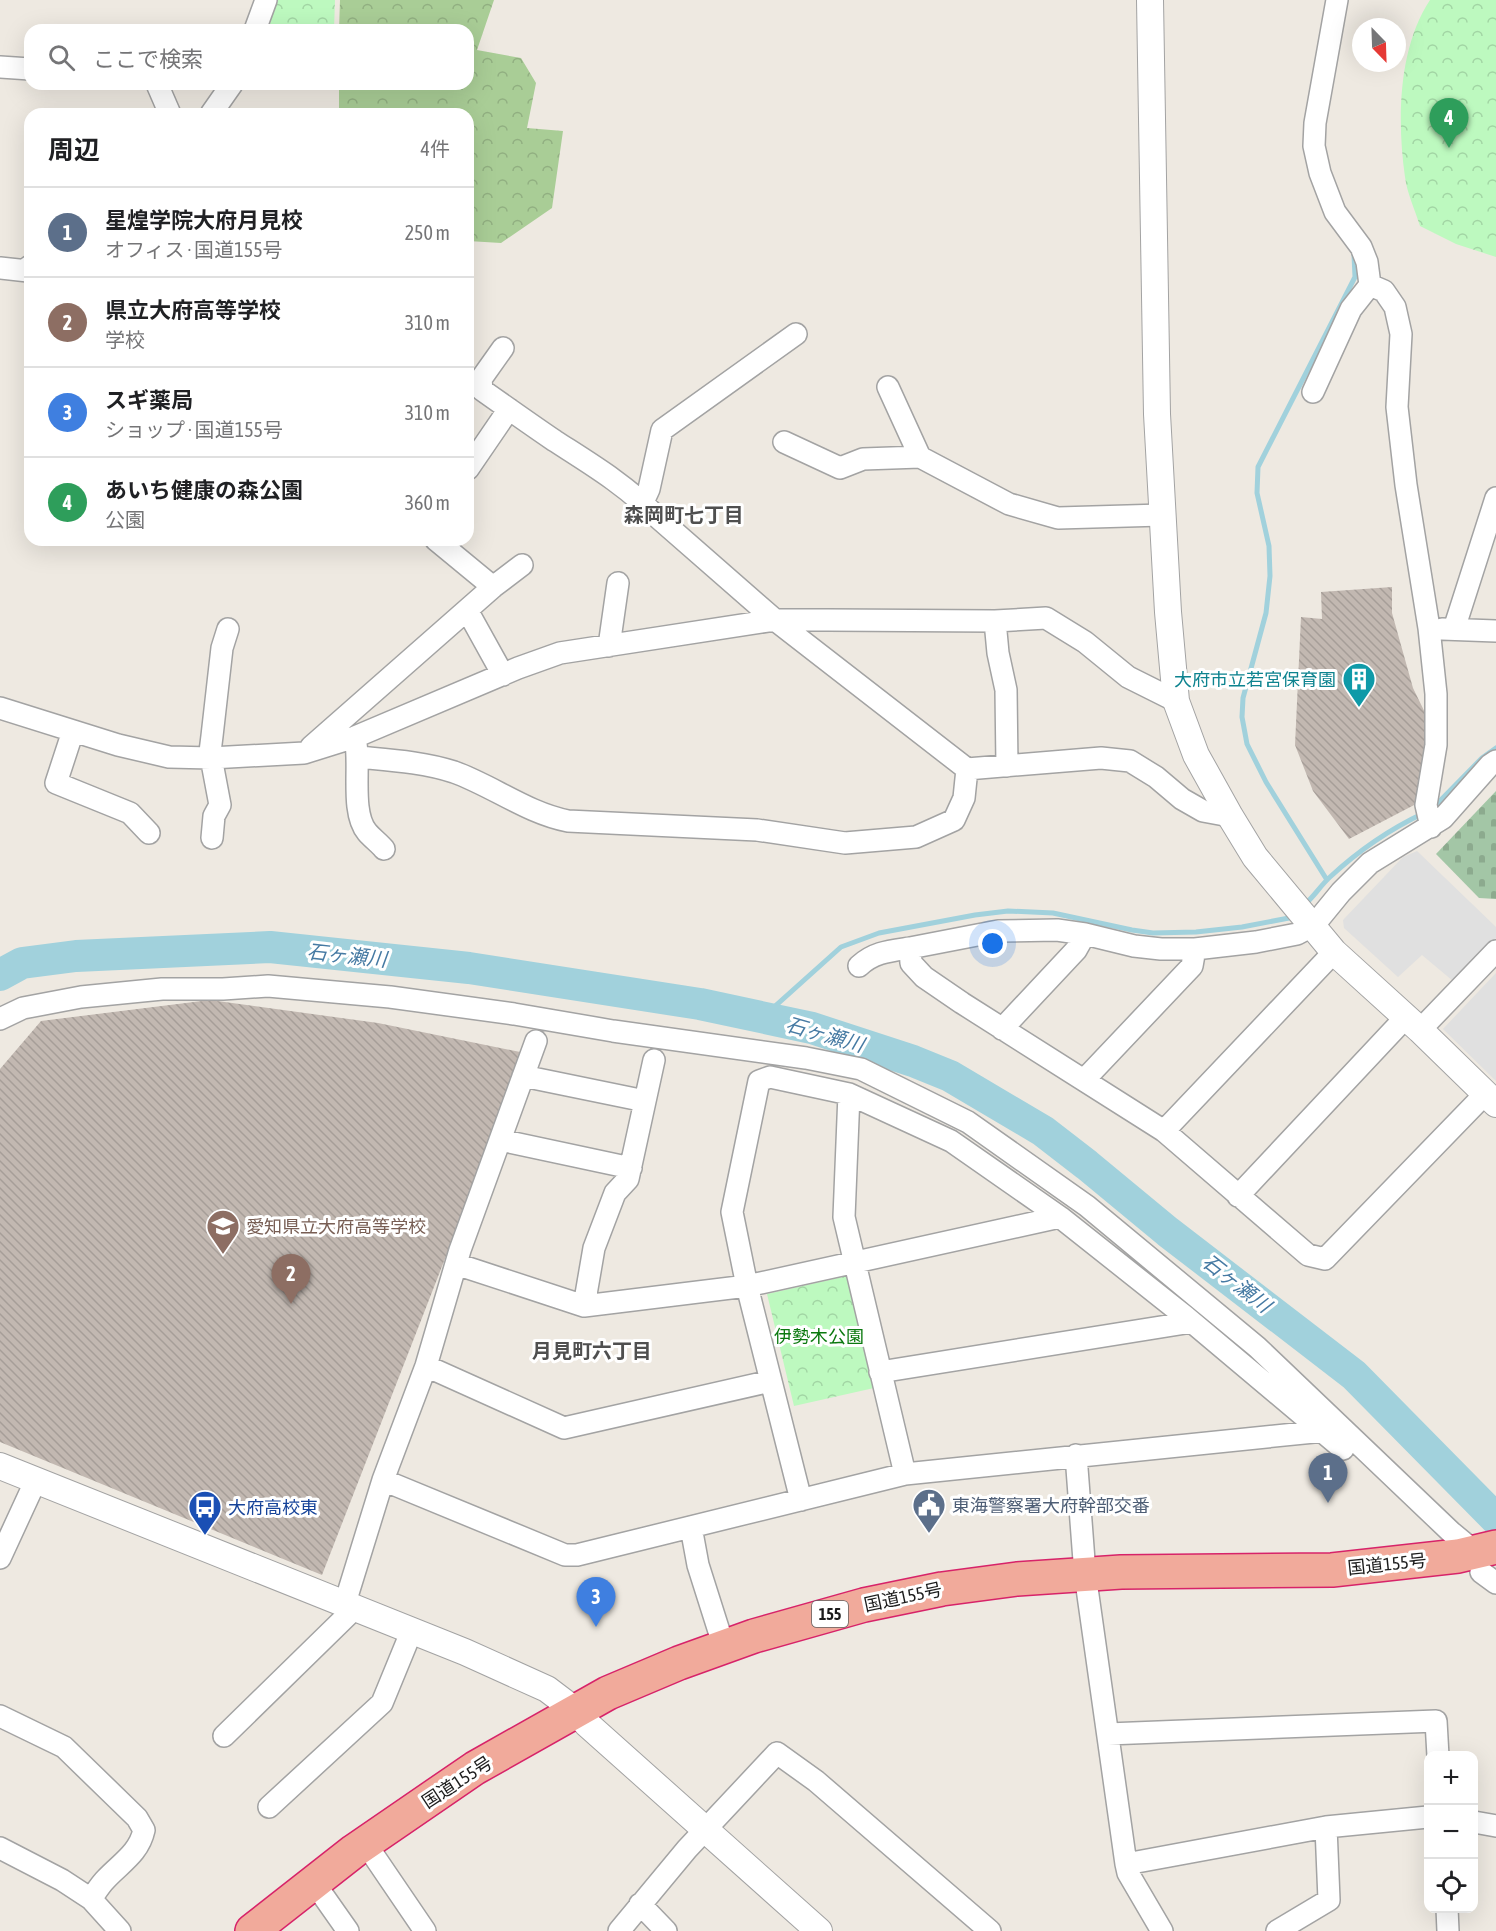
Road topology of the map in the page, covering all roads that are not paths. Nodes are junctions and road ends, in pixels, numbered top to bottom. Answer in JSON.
{"nodes":[{"id":1,"x":266,"y":0,"type":"edge"},
{"id":2,"x":1150,"y":0,"type":"edge"},
{"id":3,"x":1337,"y":0,"type":"edge"},
{"id":4,"x":257,"y":24,"type":"edge"},
{"id":5,"x":0,"y":67,"type":"edge"},
{"id":6,"x":24,"y":69,"type":"edge"},
{"id":7,"x":160,"y":90,"type":"edge"},
{"id":8,"x":228,"y":90,"type":"edge"},
{"id":9,"x":167,"y":108,"type":"edge"},
{"id":10,"x":215,"y":108,"type":"edge"},
{"id":11,"x":0,"y":268,"type":"edge"},
{"id":12,"x":24,"y":271,"type":"edge"},
{"id":13,"x":1370,"y":285,"type":"junction"},
{"id":14,"x":796,"y":334,"type":"dead end"},
{"id":15,"x":503,"y":348,"type":"dead end"},
{"id":16,"x":888,"y":387,"type":"dead end"},
{"id":17,"x":1313,"y":392,"type":"dead end"},
{"id":18,"x":509,"y":409,"type":"junction"},
{"id":19,"x":784,"y":442,"type":"dead end"},
{"id":20,"x":920,"y":457,"type":"junction"},
{"id":21,"x":474,"y":460,"type":"edge"},
{"id":22,"x":1496,"y":498,"type":"edge"},
{"id":23,"x":643,"y":502,"type":"junction"},
{"id":24,"x":1162,"y":515,"type":"junction"},
{"id":25,"x":443,"y":546,"type":"edge"},
{"id":26,"x":522,"y":565,"type":"dead end"},
{"id":27,"x":618,"y":583,"type":"dead end"},
{"id":28,"x":493,"y":587,"type":"junction"},
{"id":29,"x":467,"y":610,"type":"junction"},
{"id":30,"x":775,"y":620,"type":"junction"},
{"id":31,"x":995,"y":621,"type":"junction"},
{"id":32,"x":1429,"y":628,"type":"junction"},
{"id":33,"x":228,"y":629,"type":"dead end"},
{"id":34,"x":1454,"y":629,"type":"junction"},
{"id":35,"x":1496,"y":631,"type":"edge"},
{"id":36,"x":609,"y":646,"type":"junction"},
{"id":37,"x":503,"y":675,"type":"junction"},
{"id":38,"x":1176,"y":701,"type":"junction"},
{"id":39,"x":0,"y":708,"type":"edge"},
{"id":40,"x":73,"y":731,"type":"junction"},
{"id":41,"x":356,"y":747,"type":"junction"},
{"id":42,"x":304,"y":753,"type":"junction"},
{"id":43,"x":211,"y":758,"type":"junction"},
{"id":44,"x":1496,"y":761,"type":"edge"},
{"id":45,"x":1007,"y":766,"type":"junction"},
{"id":46,"x":967,"y":769,"type":"junction"},
{"id":47,"x":1230,"y":816,"type":"junction"},
{"id":48,"x":1431,"y":827,"type":"junction"},
{"id":49,"x":149,"y":833,"type":"dead end"},
{"id":50,"x":212,"y":838,"type":"dead end"},
{"id":51,"x":384,"y":849,"type":"dead end"},
{"id":52,"x":1305,"y":915,"type":"junction"},
{"id":53,"x":1085,"y":934,"type":"junction"},
{"id":54,"x":910,"y":948,"type":"junction"},
{"id":55,"x":1195,"y":949,"type":"junction"},
{"id":56,"x":1496,"y":951,"type":"edge"},
{"id":57,"x":1334,"y":952,"type":"junction"},
{"id":58,"x":859,"y":966,"type":"dead end"},
{"id":59,"x":0,"y":1019,"type":"edge"},
{"id":60,"x":1412,"y":1024,"type":"junction"},
{"id":61,"x":1002,"y":1029,"type":"junction"},
{"id":62,"x":536,"y":1041,"type":"dead end"},
{"id":63,"x":654,"y":1060,"type":"dead end"},
{"id":64,"x":523,"y":1076,"type":"junction"},
{"id":65,"x":1084,"y":1080,"type":"junction"},
{"id":66,"x":849,"y":1094,"type":"junction"},
{"id":67,"x":1490,"y":1099,"type":"edge"},
{"id":68,"x":645,"y":1101,"type":"junction"},
{"id":69,"x":1164,"y":1131,"type":"junction"},
{"id":70,"x":500,"y":1140,"type":"junction"},
{"id":71,"x":631,"y":1168,"type":"junction"},
{"id":72,"x":1238,"y":1196,"type":"junction"},
{"id":73,"x":1060,"y":1216,"type":"junction"},
{"id":74,"x":853,"y":1263,"type":"junction"},
{"id":75,"x":456,"y":1264,"type":"junction"},
{"id":76,"x":747,"y":1286,"type":"junction"},
{"id":77,"x":584,"y":1306,"type":"junction"},
{"id":78,"x":1192,"y":1322,"type":"junction"},
{"id":79,"x":426,"y":1366,"type":"junction"},
{"id":80,"x":880,"y":1372,"type":"junction"},
{"id":81,"x":771,"y":1381,"type":"junction"},
{"id":82,"x":1324,"y":1431,"type":"junction"},
{"id":83,"x":1076,"y":1455,"type":"junction"},
{"id":84,"x":0,"y":1466,"type":"edge"},
{"id":85,"x":905,"y":1474,"type":"junction"},
{"id":86,"x":36,"y":1480,"type":"junction"},
{"id":87,"x":384,"y":1480,"type":"junction"},
{"id":88,"x":801,"y":1500,"type":"junction"},
{"id":89,"x":691,"y":1527,"type":"junction"},
{"id":90,"x":0,"y":1558,"type":"edge"},
{"id":91,"x":1484,"y":1561,"type":"edge"},
{"id":92,"x":1087,"y":1584,"type":"junction"},
{"id":93,"x":351,"y":1605,"type":"junction"},
{"id":94,"x":412,"y":1630,"type":"junction"},
{"id":95,"x":724,"y":1647,"type":"junction"},
{"id":96,"x":0,"y":1716,"type":"edge"},
{"id":97,"x":581,"y":1717,"type":"junction"},
{"id":98,"x":1108,"y":1734,"type":"junction"},
{"id":99,"x":224,"y":1736,"type":"dead end"},
{"id":100,"x":1438,"y":1751,"type":"edge"},
{"id":101,"x":269,"y":1807,"type":"dead end"},
{"id":102,"x":1424,"y":1817,"type":"edge"},
{"id":103,"x":1478,"y":1823,"type":"edge"},
{"id":104,"x":1496,"y":1826,"type":"edge"},
{"id":105,"x":1326,"y":1827,"type":"junction"},
{"id":106,"x":705,"y":1830,"type":"junction"},
{"id":107,"x":0,"y":1848,"type":"edge"},
{"id":108,"x":374,"y":1856,"type":"junction"},
{"id":109,"x":1126,"y":1864,"type":"junction"},
{"id":110,"x":322,"y":1894,"type":"junction"},
{"id":111,"x":91,"y":1899,"type":"junction"},
{"id":112,"x":640,"y":1904,"type":"junction"},
{"id":113,"x":1447,"y":1913,"type":"edge"},
{"id":114,"x":120,"y":1931,"type":"edge"},
{"id":115,"x":252,"y":1931,"type":"edge"},
{"id":116,"x":272,"y":1931,"type":"edge"},
{"id":117,"x":348,"y":1931,"type":"edge"},
{"id":118,"x":426,"y":1931,"type":"edge"},
{"id":119,"x":619,"y":1931,"type":"edge"},
{"id":120,"x":666,"y":1931,"type":"edge"},
{"id":121,"x":819,"y":1931,"type":"edge"},
{"id":122,"x":990,"y":1931,"type":"edge"},
{"id":123,"x":1162,"y":1931,"type":"edge"},
{"id":124,"x":1277,"y":1931,"type":"edge"},
{"id":125,"x":1448,"y":1931,"type":"edge"}],
"edges":[{"from":1,"to":4,"type":"street"},
{"from":2,"to":24,"type":"street"},
{"from":3,"to":13,"type":"street"},
{"from":5,"to":6,"type":"street"},
{"from":7,"to":9,"type":"street"},
{"from":8,"to":10,"type":"street"},
{"from":11,"to":12,"type":"street"},
{"from":13,"to":17,"type":"street"},
{"from":13,"to":32,"type":"street"},
{"from":14,"to":23,"type":"street"},
{"from":15,"to":18,"type":"street"},
{"from":16,"to":20,"type":"street"},
{"from":18,"to":21,"type":"street"},
{"from":18,"to":23,"type":"street"},
{"from":19,"to":20,"type":"street"},
{"from":20,"to":24,"type":"street"},
{"from":22,"to":34,"type":"street"},
{"from":23,"to":30,"type":"street"},
{"from":24,"to":38,"type":"street"},
{"from":25,"to":28,"type":"street"},
{"from":26,"to":28,"type":"street"},
{"from":27,"to":36,"type":"street"},
{"from":28,"to":29,"type":"street"},
{"from":29,"to":37,"type":"street"},
{"from":29,"to":42,"type":"street"},
{"from":30,"to":31,"type":"street"},
{"from":30,"to":36,"type":"street"},
{"from":30,"to":46,"type":"street"},
{"from":31,"to":38,"type":"street"},
{"from":31,"to":45,"type":"street"},
{"from":32,"to":34,"type":"street"},
{"from":32,"to":48,"type":"street"},
{"from":33,"to":43,"type":"street"},
{"from":34,"to":35,"type":"street"},
{"from":36,"to":37,"type":"street"},
{"from":37,"to":41,"type":"street"},
{"from":38,"to":47,"type":"street"},
{"from":39,"to":40,"type":"street"},
{"from":40,"to":43,"type":"street"},
{"from":40,"to":49,"type":"street"},
{"from":41,"to":42,"type":"street"},
{"from":41,"to":46,"type":"street"},
{"from":41,"to":51,"type":"street"},
{"from":42,"to":43,"type":"street"},
{"from":43,"to":50,"type":"street"},
{"from":44,"to":48,"type":"street"},
{"from":45,"to":46,"type":"street"},
{"from":45,"to":47,"type":"street"},
{"from":47,"to":52,"type":"street"},
{"from":48,"to":52,"type":"street"},
{"from":52,"to":55,"type":"street"},
{"from":52,"to":57,"type":"street"},
{"from":53,"to":54,"type":"street"},
{"from":53,"to":55,"type":"street"},
{"from":53,"to":61,"type":"street"},
{"from":54,"to":58,"type":"street"},
{"from":54,"to":61,"type":"street"},
{"from":55,"to":65,"type":"street"},
{"from":56,"to":60,"type":"street"},
{"from":57,"to":60,"type":"street"},
{"from":57,"to":69,"type":"street"},
{"from":59,"to":91,"type":"street"},
{"from":60,"to":67,"type":"street"},
{"from":60,"to":72,"type":"street"},
{"from":61,"to":65,"type":"street"},
{"from":62,"to":64,"type":"street"},
{"from":63,"to":68,"type":"street"},
{"from":64,"to":68,"type":"street"},
{"from":64,"to":70,"type":"street"},
{"from":65,"to":69,"type":"street"},
{"from":66,"to":73,"type":"street"},
{"from":66,"to":74,"type":"street"},
{"from":66,"to":76,"type":"street"},
{"from":67,"to":72,"type":"street"},
{"from":68,"to":71,"type":"street"},
{"from":69,"to":72,"type":"street"},
{"from":70,"to":71,"type":"street"},
{"from":70,"to":75,"type":"street"},
{"from":71,"to":77,"type":"street"},
{"from":73,"to":74,"type":"street"},
{"from":73,"to":78,"type":"street"},
{"from":74,"to":76,"type":"street"},
{"from":74,"to":80,"type":"street"},
{"from":75,"to":77,"type":"street"},
{"from":75,"to":79,"type":"street"},
{"from":76,"to":77,"type":"street"},
{"from":76,"to":81,"type":"street"},
{"from":78,"to":80,"type":"street"},
{"from":78,"to":82,"type":"street"},
{"from":79,"to":81,"type":"street"},
{"from":79,"to":87,"type":"street"},
{"from":80,"to":85,"type":"street"},
{"from":81,"to":88,"type":"street"},
{"from":82,"to":83,"type":"street"},
{"from":82,"to":91,"type":"street"},
{"from":83,"to":85,"type":"street"},
{"from":83,"to":92,"type":"street"},
{"from":84,"to":86,"type":"street"},
{"from":85,"to":88,"type":"street"},
{"from":86,"to":90,"type":"street"},
{"from":86,"to":93,"type":"street"},
{"from":87,"to":89,"type":"street"},
{"from":87,"to":93,"type":"street"},
{"from":88,"to":89,"type":"street"},
{"from":89,"to":95,"type":"street"},
{"from":91,"to":92,"type":"highway","name":"国道155号","number":"155"},
{"from":92,"to":95,"type":"highway","name":"国道155号","number":"155"},
{"from":92,"to":97,"type":"highway","name":"国道155号","number":"155"},
{"from":92,"to":98,"type":"street"},
{"from":93,"to":94,"type":"street"},
{"from":93,"to":99,"type":"street"},
{"from":94,"to":97,"type":"street"},
{"from":94,"to":101,"type":"street"},
{"from":95,"to":97,"type":"highway","name":"国道155号","number":"155"},
{"from":96,"to":111,"type":"street"},
{"from":97,"to":106,"type":"street"},
{"from":97,"to":108,"type":"highway","name":"国道155号","number":"155"},
{"from":97,"to":115,"type":"highway","name":"国道155号","number":"155"},
{"from":98,"to":100,"type":"street"},
{"from":98,"to":109,"type":"street"},
{"from":102,"to":105,"type":"street"},
{"from":103,"to":104,"type":"street"},
{"from":105,"to":109,"type":"street"},
{"from":105,"to":124,"type":"street"},
{"from":106,"to":112,"type":"street"},
{"from":106,"to":121,"type":"street"},
{"from":106,"to":122,"type":"street"},
{"from":107,"to":111,"type":"street"},
{"from":108,"to":110,"type":"highway","name":"国道155号","number":"155"},
{"from":108,"to":118,"type":"street"},
{"from":109,"to":123,"type":"street"},
{"from":110,"to":116,"type":"highway","name":"国道155号","number":"155"},
{"from":110,"to":117,"type":"street"},
{"from":111,"to":114,"type":"street"},
{"from":112,"to":119,"type":"street"},
{"from":112,"to":120,"type":"street"},
{"from":113,"to":125,"type":"street"}]}
